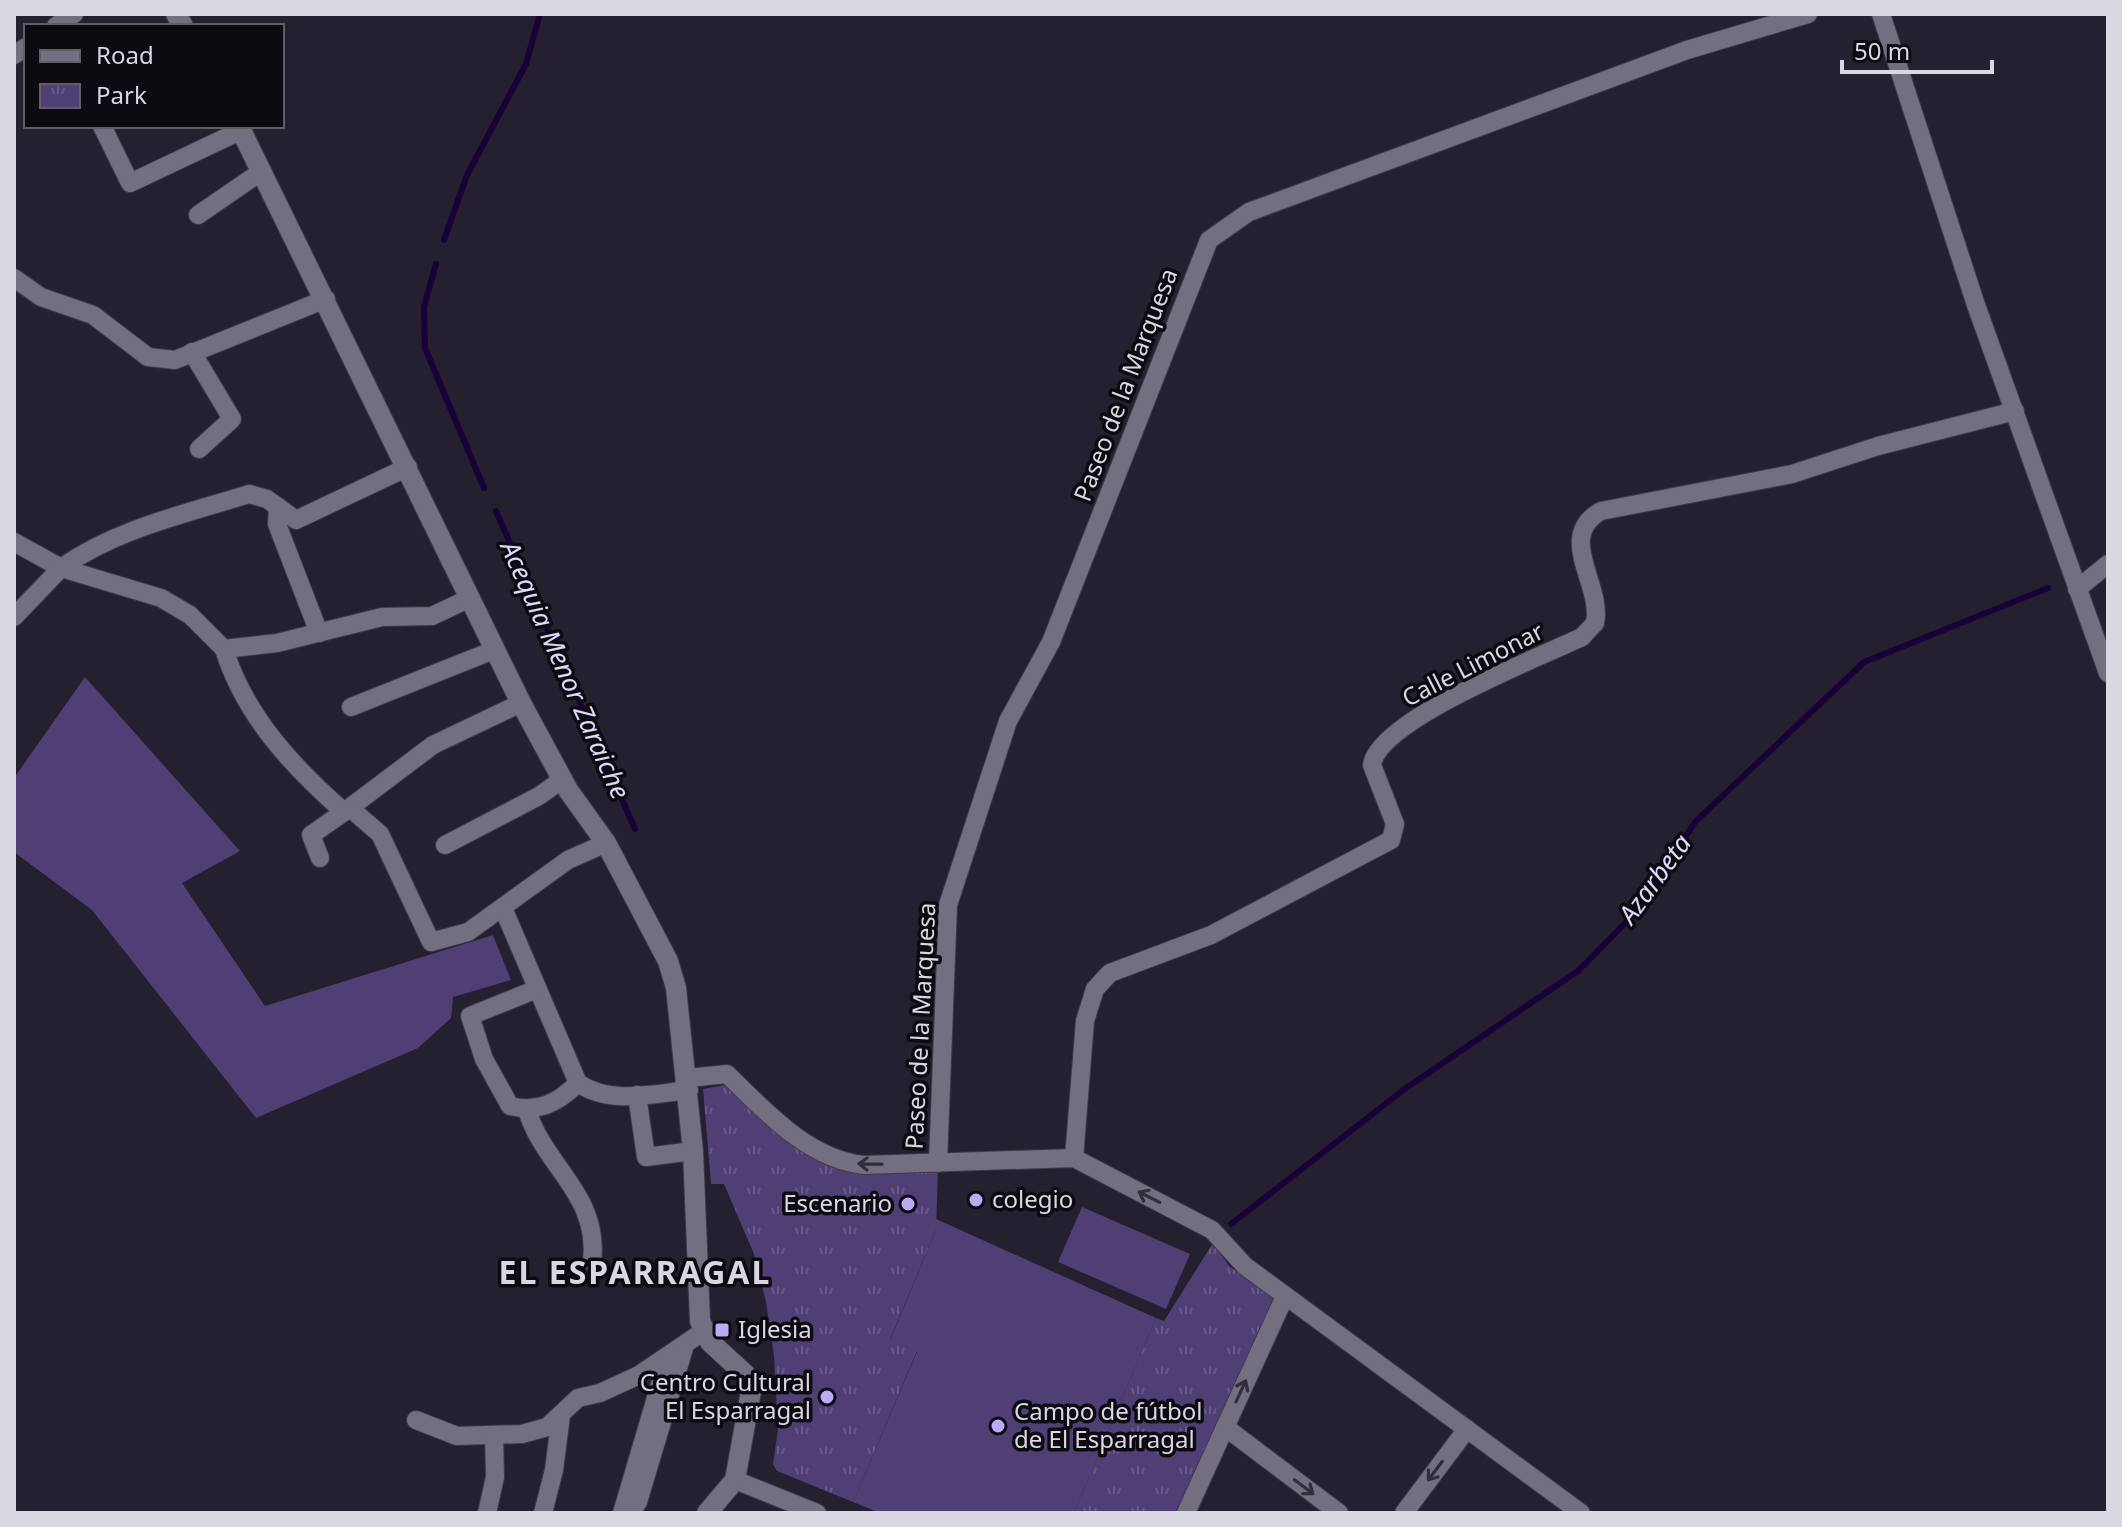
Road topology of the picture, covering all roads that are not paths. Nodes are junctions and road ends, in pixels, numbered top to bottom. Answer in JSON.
{"nodes":[{"id":1,"x":1808,"y":14,"type":"edge"},
{"id":2,"x":1881,"y":14,"type":"edge"},
{"id":3,"x":103,"y":128,"type":"edge"},
{"id":4,"x":240,"y":128,"type":"edge"},
{"id":5,"x":262,"y":171,"type":"junction"},
{"id":6,"x":198,"y":215,"type":"dead end"},
{"id":7,"x":17,"y":286,"type":"edge"},
{"id":8,"x":326,"y":299,"type":"junction"},
{"id":9,"x":192,"y":352,"type":"junction"},
{"id":10,"x":2015,"y":411,"type":"junction"},
{"id":11,"x":199,"y":449,"type":"dead end"},
{"id":12,"x":408,"y":467,"type":"junction"},
{"id":13,"x":278,"y":507,"type":"junction"},
{"id":14,"x":14,"y":542,"type":"edge"},
{"id":15,"x":2108,"y":564,"type":"edge"},
{"id":16,"x":61,"y":568,"type":"junction"},
{"id":17,"x":2077,"y":589,"type":"junction"},
{"id":18,"x":468,"y":599,"type":"junction"},
{"id":19,"x":14,"y":617,"type":"edge"},
{"id":20,"x":319,"y":633,"type":"junction"},
{"id":21,"x":224,"y":649,"type":"junction"},
{"id":22,"x":494,"y":650,"type":"junction"},
{"id":23,"x":2108,"y":673,"type":"edge"},
{"id":24,"x":521,"y":703,"type":"junction"},
{"id":25,"x":351,"y":707,"type":"dead end"},
{"id":26,"x":563,"y":779,"type":"junction"},
{"id":27,"x":347,"y":810,"type":"junction"},
{"id":28,"x":606,"y":843,"type":"junction"},
{"id":29,"x":445,"y":845,"type":"dead end"},
{"id":30,"x":320,"y":858,"type":"dead end"},
{"id":31,"x":503,"y":908,"type":"junction"},
{"id":32,"x":537,"y":989,"type":"junction"},
{"id":33,"x":578,"y":1083,"type":"junction"},
{"id":34,"x":688,"y":1084,"type":"junction"},
{"id":35,"x":637,"y":1095,"type":"junction"},
{"id":36,"x":527,"y":1110,"type":"junction"},
{"id":37,"x":693,"y":1151,"type":"junction"},
{"id":38,"x":1074,"y":1158,"type":"junction"},
{"id":39,"x":938,"y":1163,"type":"junction"},
{"id":40,"x":592,"y":1262,"type":"dead end"},
{"id":41,"x":1285,"y":1296,"type":"junction"},
{"id":42,"x":704,"y":1331,"type":"junction"},
{"id":43,"x":685,"y":1345,"type":"junction"},
{"id":44,"x":668,"y":1357,"type":"junction"},
{"id":45,"x":561,"y":1415,"type":"junction"},
{"id":46,"x":416,"y":1420,"type":"dead end"},
{"id":47,"x":1225,"y":1427,"type":"junction"},
{"id":48,"x":1467,"y":1429,"type":"junction"},
{"id":49,"x":494,"y":1435,"type":"junction"},
{"id":50,"x":735,"y":1480,"type":"junction"},
{"id":51,"x":783,"y":1507,"type":"edge"},
{"id":52,"x":487,"y":1513,"type":"edge"},
{"id":53,"x":543,"y":1513,"type":"edge"},
{"id":54,"x":622,"y":1513,"type":"edge"},
{"id":55,"x":631,"y":1513,"type":"edge"},
{"id":56,"x":707,"y":1513,"type":"edge"},
{"id":57,"x":817,"y":1513,"type":"edge"},
{"id":58,"x":1186,"y":1513,"type":"edge"},
{"id":59,"x":1339,"y":1513,"type":"edge"},
{"id":60,"x":1404,"y":1513,"type":"edge"},
{"id":61,"x":1581,"y":1513,"type":"edge"}],
"edges":[{"from":1,"to":39,"type":"street","name":"Paseo de la Marquesa"},
{"from":2,"to":10,"type":"street"},
{"from":3,"to":4,"type":"street"},
{"from":4,"to":5,"type":"main road"},
{"from":5,"to":6,"type":"street"},
{"from":5,"to":8,"type":"main road"},
{"from":7,"to":9,"type":"street"},
{"from":8,"to":9,"type":"street"},
{"from":8,"to":12,"type":"main road"},
{"from":9,"to":11,"type":"street"},
{"from":10,"to":17,"type":"street"},
{"from":10,"to":38,"type":"street","name":"Calle Limonar"},
{"from":12,"to":13,"type":"street"},
{"from":12,"to":18,"type":"main road"},
{"from":13,"to":16,"type":"street"},
{"from":13,"to":20,"type":"street"},
{"from":14,"to":16,"type":"street"},
{"from":15,"to":17,"type":"street"},
{"from":16,"to":19,"type":"street"},
{"from":16,"to":21,"type":"street"},
{"from":17,"to":23,"type":"street"},
{"from":18,"to":20,"type":"street"},
{"from":18,"to":22,"type":"main road"},
{"from":20,"to":21,"type":"street"},
{"from":21,"to":27,"type":"street"},
{"from":22,"to":24,"type":"main road"},
{"from":22,"to":25,"type":"street"},
{"from":24,"to":26,"type":"main road"},
{"from":24,"to":27,"type":"street"},
{"from":26,"to":28,"type":"main road"},
{"from":26,"to":29,"type":"street"},
{"from":27,"to":30,"type":"street"},
{"from":27,"to":31,"type":"street"},
{"from":28,"to":31,"type":"street"},
{"from":28,"to":34,"type":"main road"},
{"from":31,"to":32,"type":"street"},
{"from":32,"to":33,"type":"street"},
{"from":32,"to":36,"type":"street"},
{"from":33,"to":35,"type":"street"},
{"from":33,"to":36,"type":"street"},
{"from":34,"to":35,"type":"street"},
{"from":34,"to":37,"type":"main road"},
{"from":39,"to":34,"type":"street","one_way":true},
{"from":35,"to":37,"type":"street"},
{"from":36,"to":40,"type":"street"},
{"from":37,"to":42,"type":"main road"},
{"from":38,"to":39,"type":"street"},
{"from":41,"to":38,"type":"street","one_way":true},
{"from":47,"to":41,"type":"street","one_way":true},
{"from":41,"to":48,"type":"street"},
{"from":42,"to":43,"type":"street"},
{"from":42,"to":50,"type":"main road"},
{"from":43,"to":44,"type":"street"},
{"from":43,"to":55,"type":"street"},
{"from":44,"to":45,"type":"street"},
{"from":44,"to":54,"type":"street"},
{"from":45,"to":49,"type":"street"},
{"from":45,"to":53,"type":"street"},
{"from":46,"to":49,"type":"street"},
{"from":47,"to":58,"type":"street"},
{"from":47,"to":59,"type":"street","one_way":true},
{"from":48,"to":60,"type":"street","one_way":true},
{"from":48,"to":61,"type":"street"},
{"from":49,"to":52,"type":"street"},
{"from":50,"to":51,"type":"street"},
{"from":50,"to":56,"type":"main road"},
{"from":51,"to":57,"type":"street"}]}
